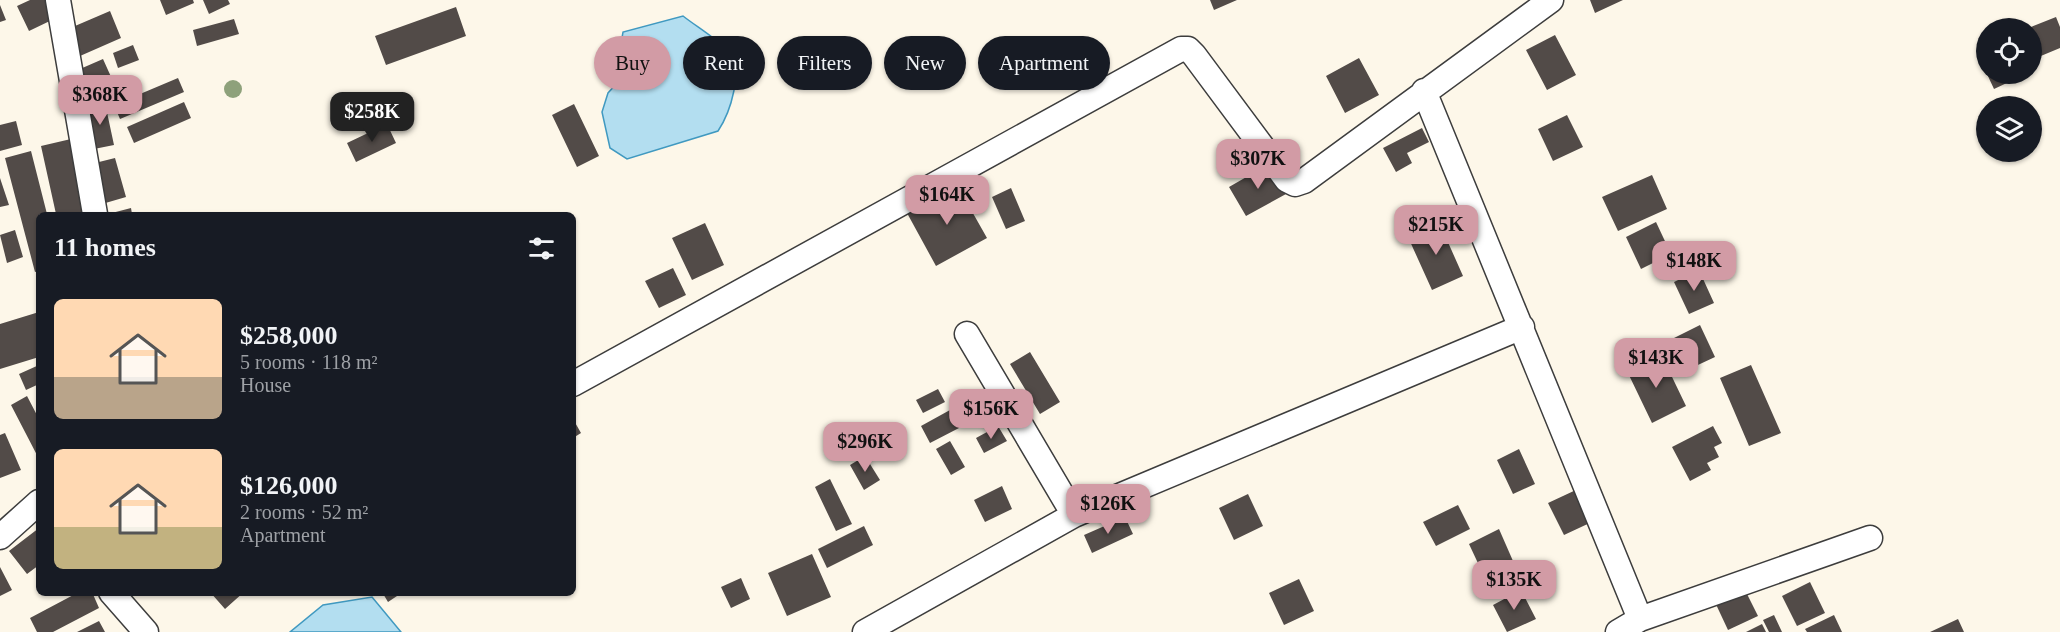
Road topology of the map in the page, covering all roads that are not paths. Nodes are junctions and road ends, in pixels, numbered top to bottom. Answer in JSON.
{"nodes":[{"id":1,"x":58,"y":0,"type":"edge"},
{"id":2,"x":1551,"y":0,"type":"edge"},
{"id":3,"x":1424,"y":91,"type":"junction"},
{"id":4,"x":94,"y":212,"type":"edge"},
{"id":5,"x":1522,"y":327,"type":"junction"},
{"id":6,"x":967,"y":334,"type":"dead end"},
{"id":7,"x":576,"y":382,"type":"edge"},
{"id":8,"x":36,"y":504,"type":"edge"},
{"id":9,"x":1074,"y":516,"type":"junction"},
{"id":10,"x":0,"y":537,"type":"edge"},
{"id":11,"x":1870,"y":538,"type":"dead end"},
{"id":12,"x":114,"y":596,"type":"edge"},
{"id":13,"x":1640,"y":619,"type":"junction"},
{"id":14,"x":146,"y":632,"type":"edge"},
{"id":15,"x":865,"y":632,"type":"edge"},
{"id":16,"x":1617,"y":632,"type":"edge"}],
"edges":[{"from":1,"to":4,"type":"street"},
{"from":2,"to":3,"type":"street"},
{"from":3,"to":5,"type":"street"},
{"from":3,"to":7,"type":"street"},
{"from":5,"to":9,"type":"street"},
{"from":5,"to":13,"type":"street"},
{"from":6,"to":9,"type":"street"},
{"from":8,"to":10,"type":"street"},
{"from":9,"to":15,"type":"street"},
{"from":11,"to":13,"type":"street"},
{"from":12,"to":14,"type":"street"},
{"from":13,"to":16,"type":"street"}]}
